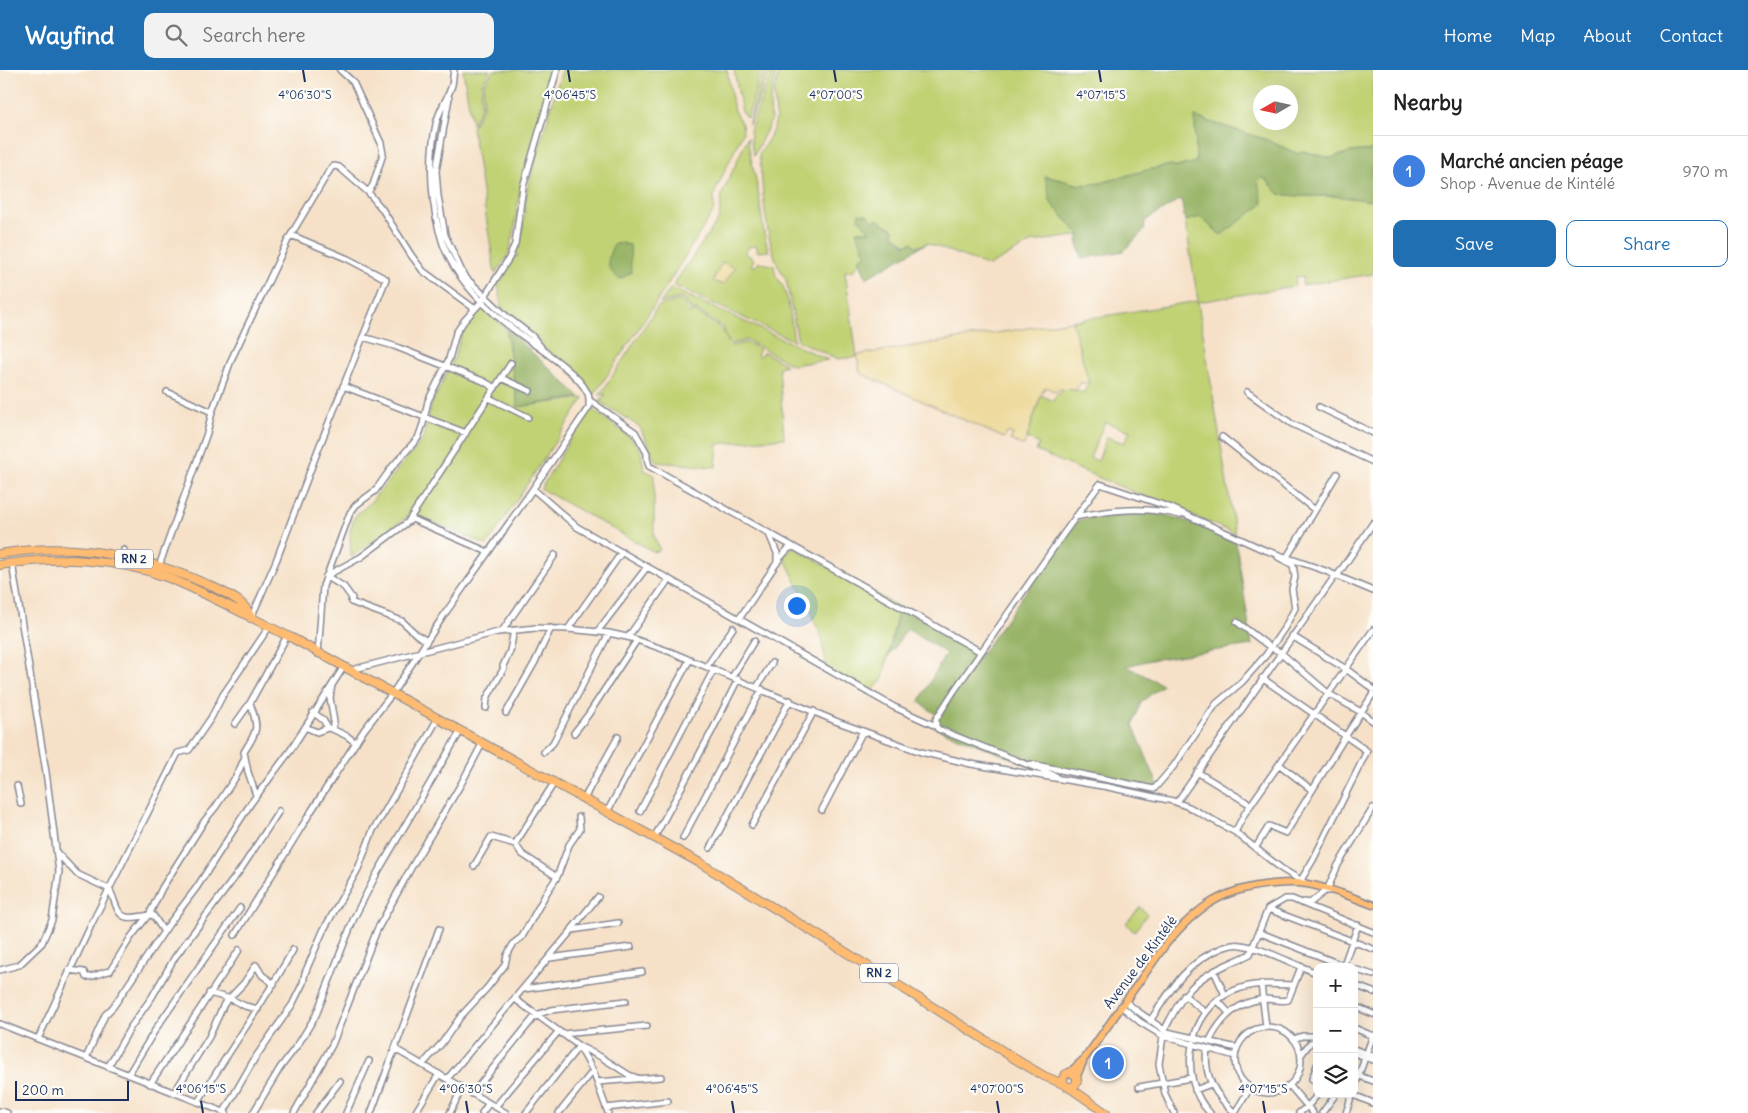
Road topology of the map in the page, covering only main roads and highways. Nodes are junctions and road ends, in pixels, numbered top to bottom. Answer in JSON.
{"nodes":[{"id":1,"x":0,"y":554,"type":"edge"},
{"id":2,"x":0,"y":565,"type":"edge"},
{"id":3,"x":251,"y":618,"type":"junction"},
{"id":4,"x":1371,"y":905,"type":"edge"},
{"id":5,"x":1069,"y":1081,"type":"junction"},
{"id":6,"x":1106,"y":1113,"type":"edge"}],
"edges":[{"from":1,"to":3,"type":"highway","number":"RN 2"},
{"from":2,"to":3,"type":"highway","number":"RN 2"},
{"from":3,"to":5,"type":"highway","number":"RN 2"},
{"from":4,"to":5,"type":"main road","name":"Avenue de Kintélé"},
{"from":5,"to":6,"type":"highway","number":"RN 2"}]}
